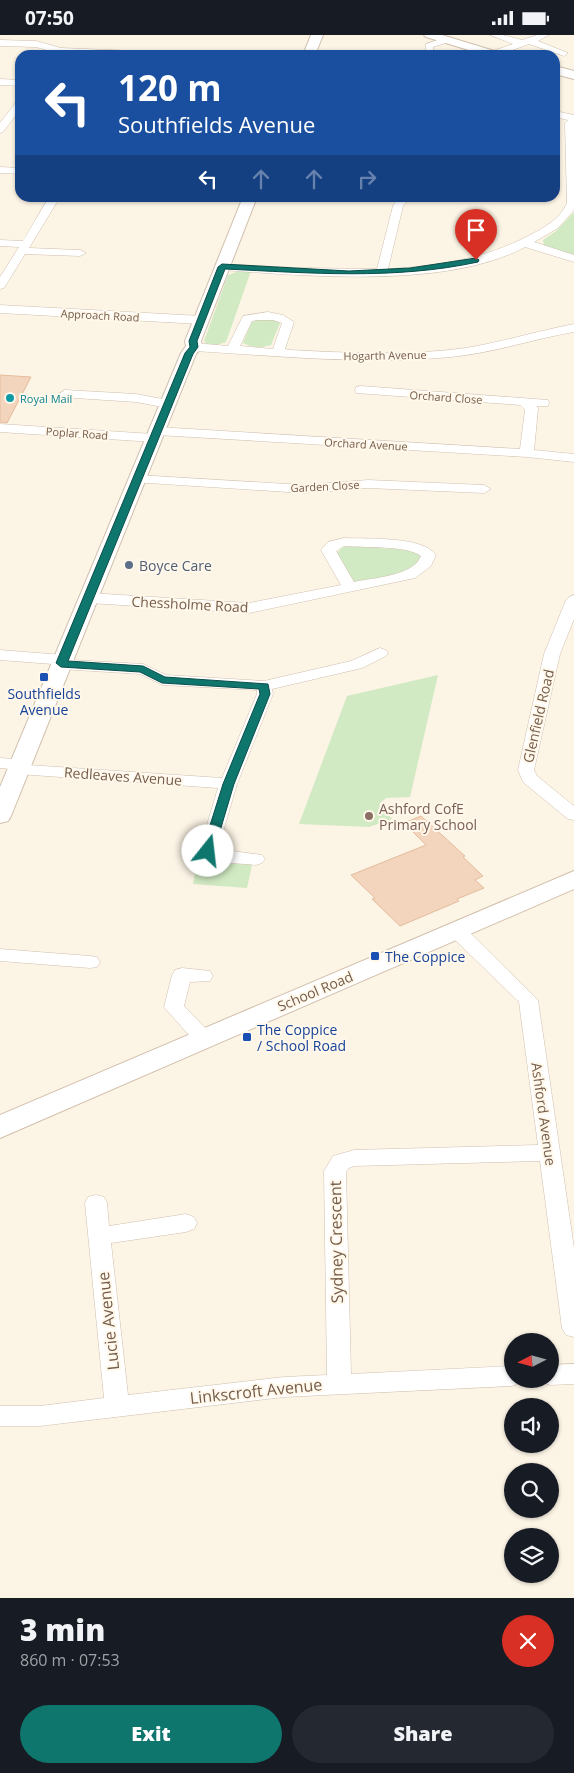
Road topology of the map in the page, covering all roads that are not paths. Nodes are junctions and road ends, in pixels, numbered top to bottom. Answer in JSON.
{"nodes":[{"id":1,"x":317,"y":35,"type":"edge"},
{"id":2,"x":430,"y":35,"type":"edge"},
{"id":3,"x":494,"y":35,"type":"edge"},
{"id":4,"x":545,"y":35,"type":"edge"},
{"id":5,"x":446,"y":40,"type":"junction"},
{"id":6,"x":524,"y":41,"type":"junction"},
{"id":7,"x":0,"y":43,"type":"edge"},
{"id":8,"x":57,"y":50,"type":"edge"},
{"id":9,"x":311,"y":50,"type":"edge"},
{"id":10,"x":429,"y":50,"type":"edge"},
{"id":11,"x":481,"y":50,"type":"edge"},
{"id":12,"x":504,"y":50,"type":"edge"},
{"id":13,"x":554,"y":50,"type":"edge"},
{"id":14,"x":560,"y":71,"type":"edge"},
{"id":15,"x":574,"y":75,"type":"edge"},
{"id":16,"x":0,"y":82,"type":"edge"},
{"id":17,"x":15,"y":83,"type":"edge"},
{"id":18,"x":15,"y":110,"type":"edge"},
{"id":19,"x":560,"y":115,"type":"edge"},
{"id":20,"x":574,"y":119,"type":"edge"},
{"id":21,"x":0,"y":130,"type":"edge"},
{"id":22,"x":0,"y":170,"type":"edge"},
{"id":23,"x":15,"y":171,"type":"edge"},
{"id":24,"x":574,"y":185,"type":"edge"},
{"id":25,"x":52,"y":202,"type":"edge"},
{"id":26,"x":248,"y":202,"type":"edge"},
{"id":27,"x":401,"y":202,"type":"edge"},
{"id":28,"x":0,"y":243,"type":"edge"},
{"id":29,"x":525,"y":243,"type":"junction"},
{"id":30,"x":25,"y":247,"type":"junction"},
{"id":31,"x":80,"y":253,"type":"dead end"},
{"id":32,"x":574,"y":259,"type":"edge"},
{"id":33,"x":222,"y":267,"type":"junction"},
{"id":34,"x":382,"y":271,"type":"junction"},
{"id":35,"x":0,"y":286,"type":"edge"},
{"id":36,"x":0,"y":309,"type":"edge"},
{"id":37,"x":201,"y":320,"type":"junction"},
{"id":38,"x":574,"y":328,"type":"edge"},
{"id":39,"x":194,"y":347,"type":"junction"},
{"id":40,"x":233,"y":349,"type":"junction"},
{"id":41,"x":278,"y":352,"type":"junction"},
{"id":42,"x":362,"y":393,"type":"dead end"},
{"id":43,"x":64,"y":394,"type":"dead end"},
{"id":44,"x":524,"y":402,"type":"junction"},
{"id":45,"x":543,"y":403,"type":"dead end"},
{"id":46,"x":168,"y":404,"type":"junction"},
{"id":47,"x":0,"y":428,"type":"edge"},
{"id":48,"x":155,"y":435,"type":"junction"},
{"id":49,"x":527,"y":453,"type":"junction"},
{"id":50,"x":574,"y":458,"type":"edge"},
{"id":51,"x":138,"y":479,"type":"junction"},
{"id":52,"x":484,"y":489,"type":"dead end"},
{"id":53,"x":350,"y":588,"type":"junction"},
{"id":54,"x":89,"y":598,"type":"junction"},
{"id":55,"x":572,"y":609,"type":"edge"},
{"id":56,"x":380,"y":653,"type":"dead end"},
{"id":57,"x":0,"y":656,"type":"edge"},
{"id":58,"x":62,"y":662,"type":"junction"},
{"id":59,"x":264,"y":687,"type":"junction"},
{"id":60,"x":0,"y":763,"type":"edge"},
{"id":61,"x":19,"y":766,"type":"junction"},
{"id":62,"x":228,"y":784,"type":"junction"},
{"id":63,"x":574,"y":815,"type":"edge"},
{"id":64,"x":0,"y":816,"type":"edge"},
{"id":65,"x":256,"y":859,"type":"dead end"},
{"id":66,"x":574,"y":879,"type":"edge"},
{"id":67,"x":456,"y":930,"type":"junction"},
{"id":68,"x":0,"y":955,"type":"edge"},
{"id":69,"x":90,"y":962,"type":"dead end"},
{"id":70,"x":203,"y":976,"type":"dead end"},
{"id":71,"x":204,"y":1039,"type":"junction"},
{"id":72,"x":0,"y":1127,"type":"edge"},
{"id":73,"x":549,"y":1153,"type":"junction"},
{"id":74,"x":96,"y":1203,"type":"dead end"},
{"id":75,"x":186,"y":1223,"type":"dead end"},
{"id":76,"x":100,"y":1236,"type":"junction"},
{"id":77,"x":574,"y":1328,"type":"edge"},
{"id":78,"x":574,"y":1374,"type":"edge"},
{"id":79,"x":559,"y":1375,"type":"edge"},
{"id":80,"x":504,"y":1376,"type":"edge"},
{"id":81,"x":339,"y":1383,"type":"junction"},
{"id":82,"x":117,"y":1407,"type":"junction"},
{"id":83,"x":0,"y":1416,"type":"edge"}],
"edges":[{"from":1,"to":9,"type":"street"},
{"from":2,"to":5,"type":"street"},
{"from":3,"to":6,"type":"street"},
{"from":4,"to":6,"type":"street"},
{"from":5,"to":10,"type":"street"},
{"from":5,"to":11,"type":"street"},
{"from":6,"to":12,"type":"street"},
{"from":6,"to":13,"type":"street"},
{"from":7,"to":8,"type":"street"},
{"from":14,"to":15,"type":"street"},
{"from":16,"to":17,"type":"street"},
{"from":18,"to":21,"type":"street"},
{"from":19,"to":20,"type":"street"},
{"from":20,"to":24,"type":"street"},
{"from":22,"to":23,"type":"street"},
{"from":24,"to":29,"type":"street"},
{"from":25,"to":30,"type":"street"},
{"from":26,"to":33,"type":"street"},
{"from":27,"to":34,"type":"street"},
{"from":28,"to":30,"type":"street"},
{"from":29,"to":32,"type":"street"},
{"from":29,"to":34,"type":"street"},
{"from":30,"to":31,"type":"street"},
{"from":30,"to":35,"type":"street"},
{"from":33,"to":34,"type":"street"},
{"from":33,"to":37,"type":"street"},
{"from":36,"to":37,"type":"street","name":"Approach Road"},
{"from":37,"to":39,"type":"street"},
{"from":38,"to":41,"type":"street","name":"Hogarth Avenue"},
{"from":39,"to":40,"type":"street","name":"Hogarth Avenue"},
{"from":39,"to":46,"type":"street"},
{"from":40,"to":41,"type":"street","name":"Hogarth Avenue"},
{"from":40,"to":41,"type":"street"},
{"from":42,"to":44,"type":"street","name":"Orchard Close"},
{"from":43,"to":46,"type":"street"},
{"from":44,"to":45,"type":"street","name":"Orchard Close"},
{"from":44,"to":49,"type":"street"},
{"from":46,"to":48,"type":"street"},
{"from":47,"to":48,"type":"street","name":"Poplar Road"},
{"from":48,"to":49,"type":"street","name":"Orchard Avenue"},
{"from":48,"to":51,"type":"street"},
{"from":49,"to":50,"type":"street","name":"Orchard Avenue"},
{"from":51,"to":52,"type":"street","name":"Garden Close"},
{"from":51,"to":54,"type":"street"},
{"from":53,"to":53,"type":"street","name":"Chessholme Road"},
{"from":53,"to":54,"type":"street","name":"Chessholme Road"},
{"from":54,"to":58,"type":"street"},
{"from":55,"to":63,"type":"street","name":"Glenfield Road"},
{"from":56,"to":59,"type":"street"},
{"from":57,"to":58,"type":"street"},
{"from":58,"to":59,"type":"street"},
{"from":58,"to":61,"type":"street"},
{"from":59,"to":62,"type":"street"},
{"from":60,"to":61,"type":"street","name":"Redleaves Avenue"},
{"from":61,"to":62,"type":"street","name":"Redleaves Avenue"},
{"from":61,"to":64,"type":"street"},
{"from":62,"to":65,"type":"street"},
{"from":66,"to":67,"type":"main road","name":"School Road"},
{"from":67,"to":71,"type":"main road","name":"School Road"},
{"from":67,"to":73,"type":"street","name":"Ashford Avenue"},
{"from":68,"to":69,"type":"street"},
{"from":70,"to":71,"type":"street"},
{"from":71,"to":72,"type":"main road","name":"School Road"},
{"from":73,"to":77,"type":"street","name":"Ashford Avenue"},
{"from":73,"to":81,"type":"street","name":"Sydney Crescent"},
{"from":74,"to":76,"type":"street","name":"Lucie Avenue"},
{"from":75,"to":76,"type":"street"},
{"from":76,"to":82,"type":"street","name":"Lucie Avenue"},
{"from":78,"to":79,"type":"street"},
{"from":80,"to":81,"type":"street","name":"Linkscroft Avenue"},
{"from":81,"to":82,"type":"street","name":"Linkscroft Avenue"},
{"from":82,"to":83,"type":"street","name":"Linkscroft Avenue"}]}
